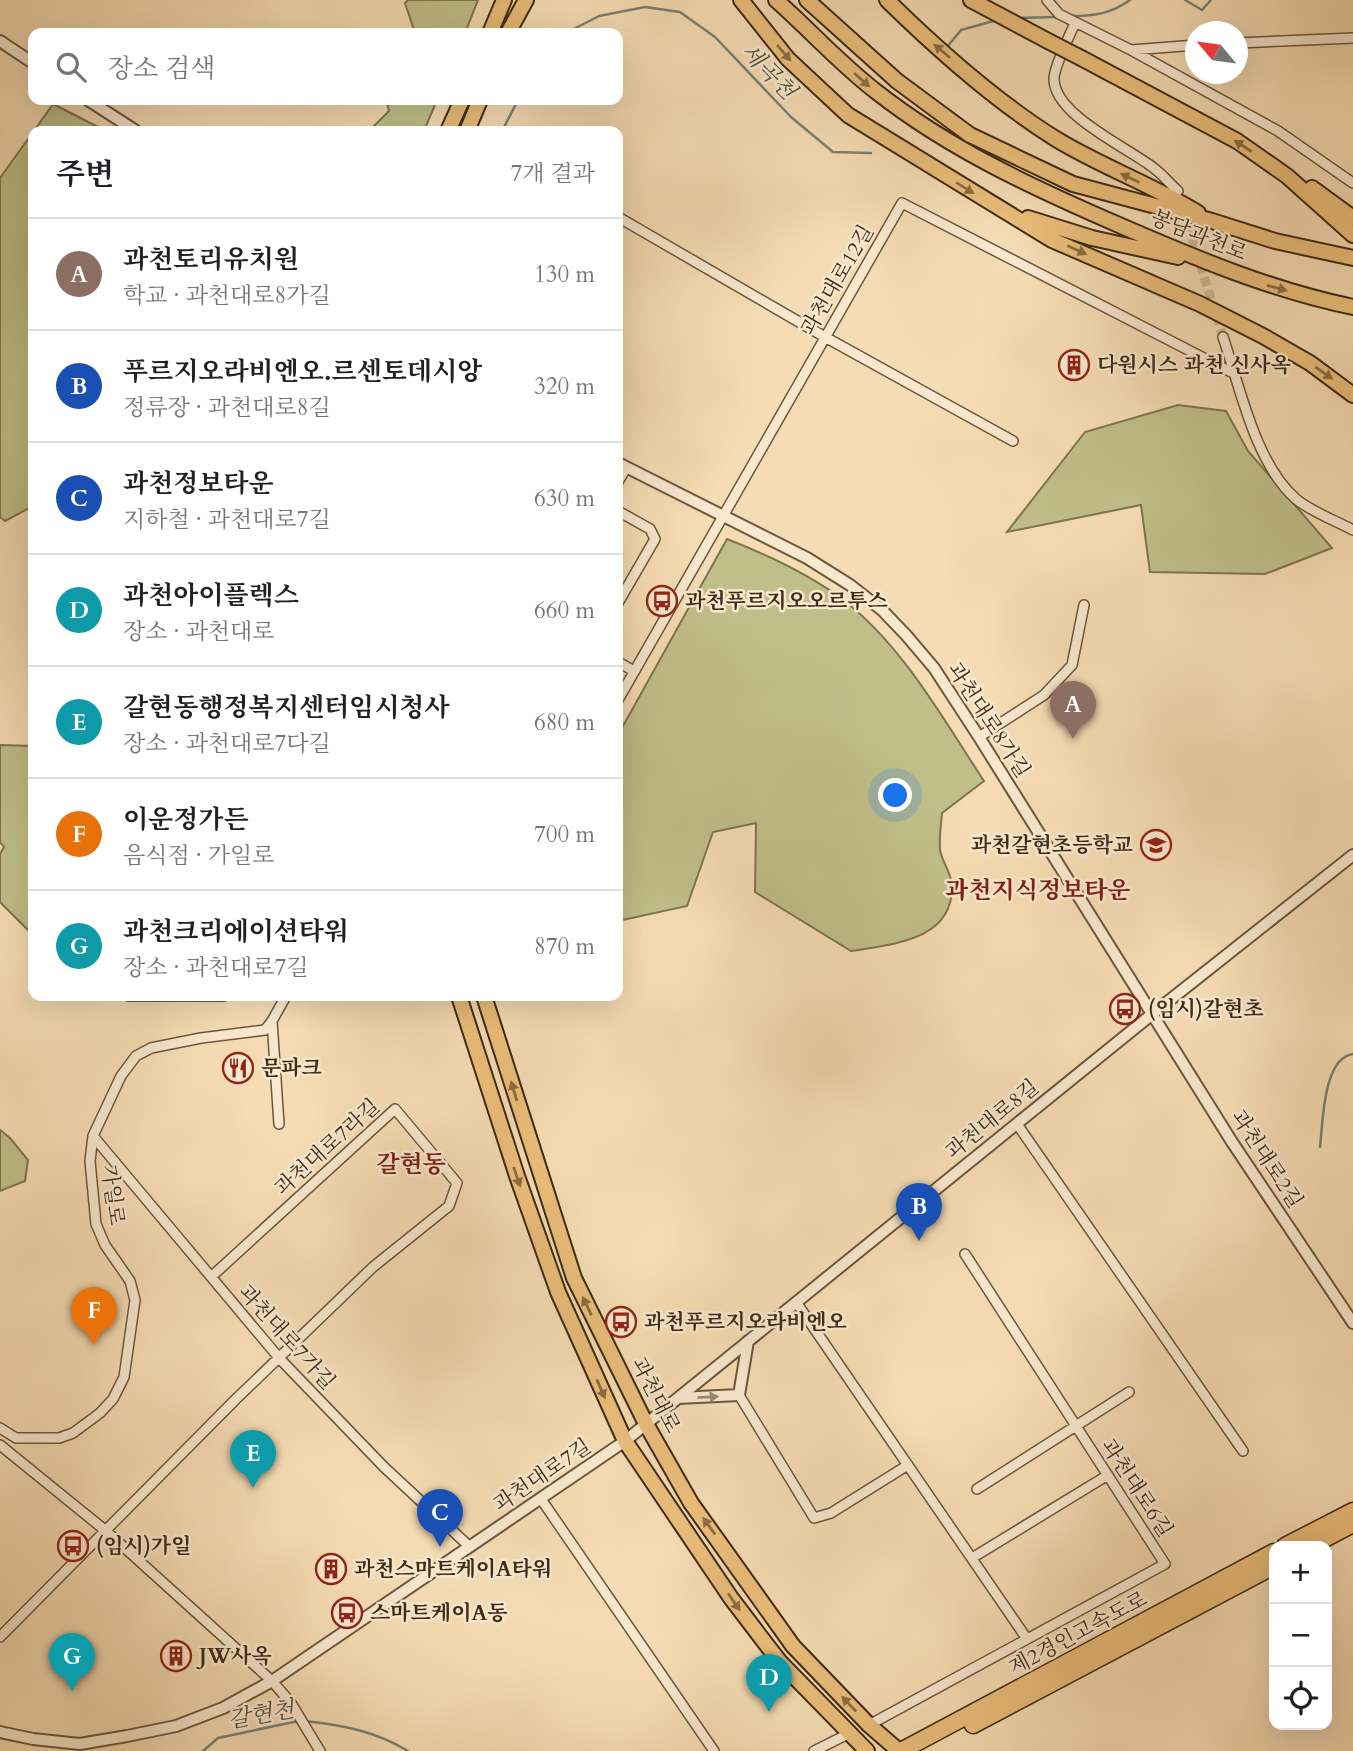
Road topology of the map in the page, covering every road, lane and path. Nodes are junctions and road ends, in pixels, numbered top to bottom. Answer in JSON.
{"nodes":[{"id":1,"x":504,"y":0,"type":"edge"},
{"id":2,"x":526,"y":0,"type":"edge"},
{"id":3,"x":741,"y":0,"type":"edge"},
{"id":4,"x":776,"y":0,"type":"edge"},
{"id":5,"x":807,"y":0,"type":"edge"},
{"id":6,"x":887,"y":0,"type":"edge"},
{"id":7,"x":971,"y":0,"type":"edge"},
{"id":8,"x":1047,"y":0,"type":"edge"},
{"id":9,"x":1075,"y":23,"type":"junction"},
{"id":10,"x":492,"y":28,"type":"edge"},
{"id":11,"x":511,"y":28,"type":"edge"},
{"id":12,"x":1353,"y":38,"type":"edge"},
{"id":13,"x":0,"y":41,"type":"edge"},
{"id":14,"x":1248,"y":43,"type":"edge"},
{"id":15,"x":1185,"y":46,"type":"edge"},
{"id":16,"x":1167,"y":47,"type":"junction"},
{"id":17,"x":1131,"y":50,"type":"junction"},
{"id":18,"x":28,"y":60,"type":"edge"},
{"id":19,"x":1162,"y":66,"type":"junction"},
{"id":20,"x":96,"y":105,"type":"edge"},
{"id":21,"x":460,"y":105,"type":"edge"},
{"id":22,"x":478,"y":105,"type":"edge"},
{"id":23,"x":128,"y":126,"type":"edge"},
{"id":24,"x":450,"y":126,"type":"edge"},
{"id":25,"x":469,"y":126,"type":"edge"},
{"id":26,"x":1268,"y":163,"type":"junction"},
{"id":27,"x":1353,"y":183,"type":"edge"},
{"id":28,"x":1178,"y":191,"type":"dead end"},
{"id":29,"x":995,"y":206,"type":"junction"},
{"id":30,"x":1353,"y":218,"type":"edge"},
{"id":31,"x":623,"y":220,"type":"edge"},
{"id":32,"x":1212,"y":221,"type":"junction"},
{"id":33,"x":1353,"y":235,"type":"edge"},
{"id":34,"x":1353,"y":258,"type":"edge"},
{"id":35,"x":1213,"y":265,"type":"junction"},
{"id":36,"x":1353,"y":307,"type":"edge"},
{"id":37,"x":825,"y":337,"type":"junction"},
{"id":38,"x":1223,"y":337,"type":"tunnel mouth"},
{"id":39,"x":1235,"y":374,"type":"junction"},
{"id":40,"x":1353,"y":395,"type":"edge"},
{"id":41,"x":1013,"y":441,"type":"dead end"},
{"id":42,"x":623,"y":467,"type":"edge"},
{"id":43,"x":623,"y":514,"type":"edge"},
{"id":44,"x":723,"y":517,"type":"junction"},
{"id":45,"x":1353,"y":530,"type":"edge"},
{"id":46,"x":623,"y":594,"type":"edge"},
{"id":47,"x":1084,"y":605,"type":"dead end"},
{"id":48,"x":623,"y":665,"type":"edge"},
{"id":49,"x":634,"y":671,"type":"junction"},
{"id":50,"x":623,"y":691,"type":"edge"},
{"id":51,"x":979,"y":737,"type":"junction"},
{"id":52,"x":1353,"y":855,"type":"edge"},
{"id":53,"x":283,"y":1001,"type":"edge"},
{"id":54,"x":461,"y":1001,"type":"edge"},
{"id":55,"x":486,"y":1001,"type":"edge"},
{"id":56,"x":1152,"y":1015,"type":"junction"},
{"id":57,"x":272,"y":1021,"type":"junction"},
{"id":58,"x":279,"y":1124,"type":"dead end"},
{"id":59,"x":1017,"y":1124,"type":"junction"},
{"id":60,"x":93,"y":1136,"type":"junction"},
{"id":61,"x":965,"y":1254,"type":"dead end"},
{"id":62,"x":211,"y":1277,"type":"junction"},
{"id":63,"x":796,"y":1302,"type":"junction"},
{"id":64,"x":1353,"y":1323,"type":"edge"},
{"id":65,"x":748,"y":1341,"type":"junction"},
{"id":66,"x":280,"y":1359,"type":"junction"},
{"id":67,"x":1129,"y":1392,"type":"dead end"},
{"id":68,"x":739,"y":1395,"type":"junction"},
{"id":69,"x":678,"y":1398,"type":"junction"},
{"id":70,"x":646,"y":1424,"type":"junction"},
{"id":71,"x":1076,"y":1425,"type":"junction"},
{"id":72,"x":0,"y":1428,"type":"edge"},
{"id":73,"x":625,"y":1441,"type":"junction"},
{"id":74,"x":0,"y":1445,"type":"edge"},
{"id":75,"x":1243,"y":1451,"type":"dead end"},
{"id":76,"x":908,"y":1465,"type":"junction"},
{"id":77,"x":1108,"y":1475,"type":"junction"},
{"id":78,"x":977,"y":1489,"type":"dead end"},
{"id":79,"x":541,"y":1499,"type":"junction"},
{"id":80,"x":1353,"y":1511,"type":"edge"},
{"id":81,"x":1353,"y":1524,"type":"edge"},
{"id":82,"x":106,"y":1531,"type":"junction"},
{"id":83,"x":1296,"y":1541,"type":"edge"},
{"id":84,"x":1321,"y":1541,"type":"edge"},
{"id":85,"x":470,"y":1547,"type":"junction"},
{"id":86,"x":1269,"y":1556,"type":"edge"},
{"id":87,"x":972,"y":1559,"type":"junction"},
{"id":88,"x":1269,"y":1567,"type":"edge"},
{"id":89,"x":1251,"y":1572,"type":"junction"},
{"id":90,"x":0,"y":1637,"type":"edge"},
{"id":91,"x":1027,"y":1639,"type":"junction"},
{"id":92,"x":272,"y":1681,"type":"junction"},
{"id":93,"x":869,"y":1725,"type":"junction"},
{"id":94,"x":0,"y":1732,"type":"edge"},
{"id":95,"x":848,"y":1734,"type":"junction"},
{"id":96,"x":320,"y":1751,"type":"edge"},
{"id":97,"x":714,"y":1751,"type":"edge"},
{"id":98,"x":814,"y":1751,"type":"edge"},
{"id":99,"x":867,"y":1751,"type":"edge"},
{"id":100,"x":900,"y":1751,"type":"edge"},
{"id":101,"x":924,"y":1751,"type":"edge"}],
"edges":[{"from":1,"to":10,"type":"main road"},
{"from":2,"to":11,"type":"main road"},
{"from":3,"to":29,"type":"main road","one_way":true},
{"from":4,"to":35,"type":"main road","name":"봉담과천로","one_way":true},
{"from":5,"to":32,"type":"main road"},
{"from":32,"to":6,"type":"main road","one_way":true},
{"from":26,"to":7,"type":"main road","one_way":true,"bridge":true},
{"from":8,"to":9,"type":"street"},
{"from":9,"to":17,"type":"street"},
{"from":9,"to":28,"type":"street"},
{"from":12,"to":14,"type":"street"},
{"from":13,"to":18,"type":"street"},
{"from":15,"to":16,"type":"street"},
{"from":16,"to":17,"type":"street"},
{"from":16,"to":19,"type":"street"},
{"from":17,"to":19,"type":"street"},
{"from":19,"to":27,"type":"street"},
{"from":20,"to":23,"type":"street"},
{"from":21,"to":24,"type":"main road"},
{"from":22,"to":25,"type":"main road"},
{"from":26,"to":30,"type":"main road"},
{"from":26,"to":33,"type":"main road"},
{"from":29,"to":35,"type":"main road"},
{"from":29,"to":40,"type":"main road","one_way":true},
{"from":31,"to":37,"type":"street"},
{"from":32,"to":34,"type":"main road","name":"봉담과천로"},
{"from":35,"to":36,"type":"main road","name":"봉담과천로","one_way":true},
{"from":37,"to":39,"type":"street","name":"과천대로12길"},
{"from":37,"to":41,"type":"street"},
{"from":37,"to":44,"type":"street","name":"과천대로12길"},
{"from":38,"to":39,"type":"street"},
{"from":39,"to":45,"type":"street"},
{"from":42,"to":44,"type":"street","name":"과천대로8가길"},
{"from":43,"to":46,"type":"street"},
{"from":44,"to":49,"type":"street","name":"과천대로12길"},
{"from":44,"to":51,"type":"street","name":"과천대로8가길"},
{"from":47,"to":51,"type":"street"},
{"from":48,"to":49,"type":"street"},
{"from":49,"to":50,"type":"street","name":"과천대로12길"},
{"from":51,"to":56,"type":"street","name":"과천대로8가길"},
{"from":52,"to":56,"type":"street","name":"과천대로8길"},
{"from":53,"to":57,"type":"street"},
{"from":54,"to":73,"type":"main road","one_way":true},
{"from":70,"to":55,"type":"main road","name":"과천대로","one_way":true},
{"from":56,"to":59,"type":"street","name":"과천대로8길"},
{"from":56,"to":64,"type":"street","name":"과천대로2길"},
{"from":57,"to":58,"type":"street"},
{"from":57,"to":60,"type":"street","name":"가일로"},
{"from":59,"to":63,"type":"street","name":"과천대로8길"},
{"from":59,"to":75,"type":"street"},
{"from":60,"to":62,"type":"street","name":"과천대로7가길"},
{"from":60,"to":72,"type":"street","name":"가일로"},
{"from":61,"to":71,"type":"street","name":"과천대로6길"},
{"from":62,"to":66,"type":"street","name":"과천대로7가길"},
{"from":62,"to":66,"type":"street","name":"과천대로7라길"},
{"from":63,"to":65,"type":"street","name":"과천대로8길"},
{"from":63,"to":76,"type":"street"},
{"from":65,"to":68,"type":"street"},
{"from":65,"to":69,"type":"street","name":"과천대로8길"},
{"from":66,"to":82,"type":"street"},
{"from":66,"to":85,"type":"street","name":"과천대로7가길"},
{"from":67,"to":71,"type":"street"},
{"from":69,"to":68,"type":"street","one_way":true},
{"from":68,"to":76,"type":"street"},
{"from":69,"to":70,"type":"street","name":"과천대로8길"},
{"from":70,"to":73,"type":"street","name":"과천대로8길"},
{"from":93,"to":70,"type":"main road","name":"과천대로","one_way":true},
{"from":71,"to":77,"type":"street","name":"과천대로6길"},
{"from":71,"to":78,"type":"street"},
{"from":73,"to":79,"type":"street","name":"과천대로7길"},
{"from":73,"to":95,"type":"main road","one_way":true},
{"from":74,"to":82,"type":"street"},
{"from":76,"to":87,"type":"street"},
{"from":77,"to":87,"type":"street"},
{"from":77,"to":91,"type":"street","name":"과천대로6길"},
{"from":79,"to":85,"type":"street","name":"과천대로7길"},
{"from":79,"to":97,"type":"street"},
{"from":80,"to":83,"type":"highway"},
{"from":81,"to":84,"type":"highway"},
{"from":82,"to":90,"type":"street"},
{"from":82,"to":92,"type":"street"},
{"from":85,"to":92,"type":"street","name":"과천대로7길"},
{"from":86,"to":89,"type":"highway","name":"제2경인고속도로"},
{"from":87,"to":91,"type":"street"},
{"from":88,"to":89,"type":"highway","name":"제2경인고속도로"},
{"from":89,"to":100,"type":"highway","name":"제2경인고속도로"},
{"from":89,"to":101,"type":"highway","name":"제2경인고속도로"},
{"from":91,"to":93,"type":"street","name":"과천대로6길"},
{"from":92,"to":94,"type":"street","name":"과천대로7길"},
{"from":92,"to":96,"type":"street"},
{"from":93,"to":100,"type":"main road","name":"과천대로"},
{"from":95,"to":98,"type":"street"},
{"from":95,"to":99,"type":"main road"}]}
